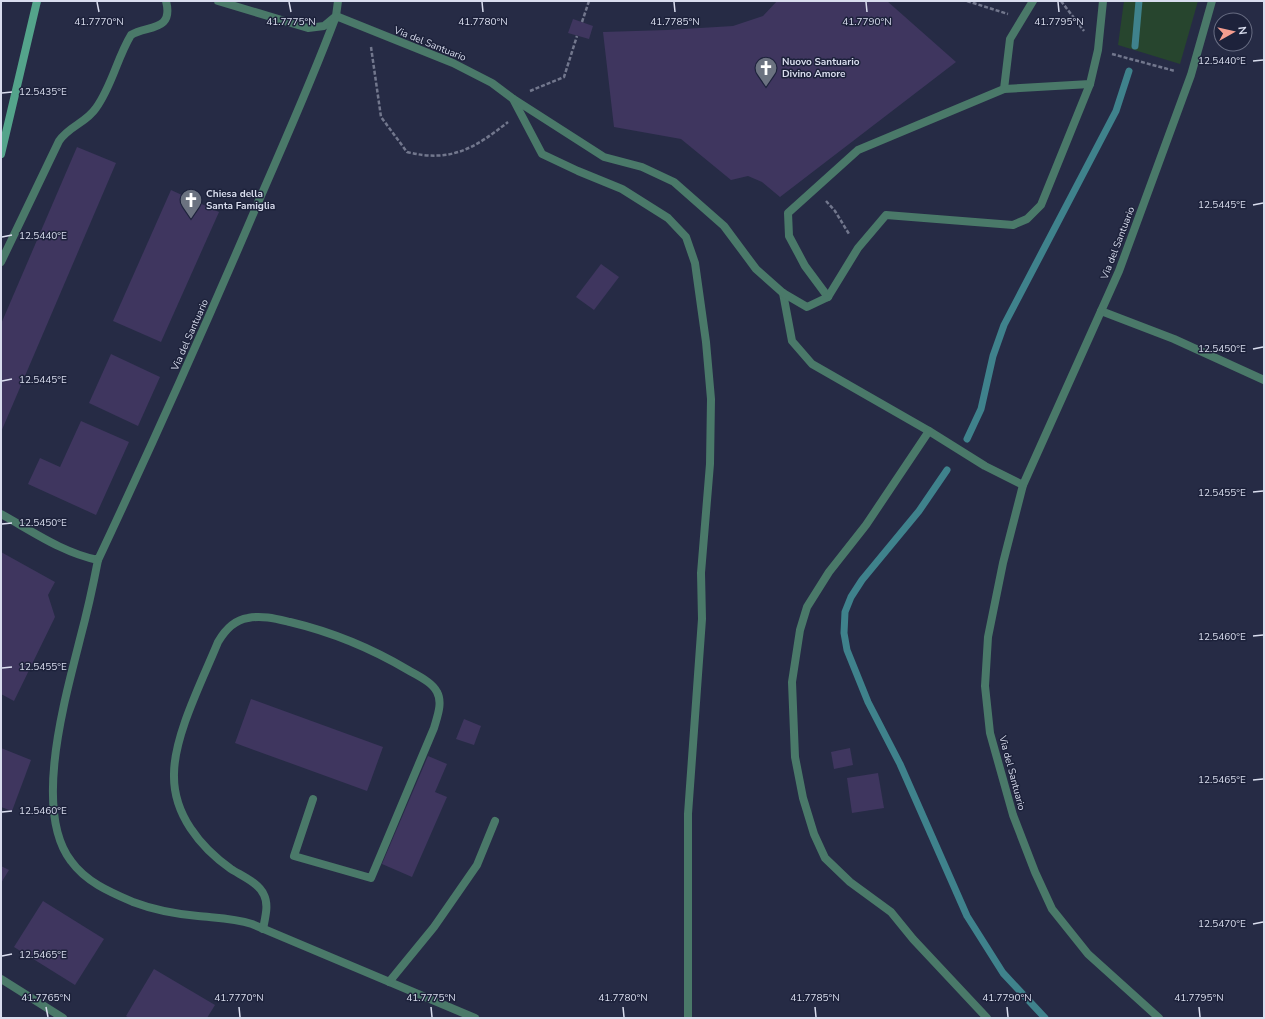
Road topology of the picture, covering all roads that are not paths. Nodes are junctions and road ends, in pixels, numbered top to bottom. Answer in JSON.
{"nodes":[{"id":1,"x":37,"y":1,"type":"edge"},
{"id":2,"x":166,"y":1,"type":"edge"},
{"id":3,"x":218,"y":1,"type":"edge"},
{"id":4,"x":338,"y":1,"type":"edge"},
{"id":5,"x":1033,"y":1,"type":"edge"},
{"id":6,"x":1103,"y":1,"type":"edge"},
{"id":7,"x":1212,"y":1,"type":"edge"},
{"id":8,"x":336,"y":16,"type":"junction"},
{"id":9,"x":1090,"y":84,"type":"junction"},
{"id":10,"x":1004,"y":89,"type":"junction"},
{"id":11,"x":512,"y":98,"type":"junction"},
{"id":12,"x":1,"y":154,"type":"edge"},
{"id":13,"x":1,"y":262,"type":"edge"},
{"id":14,"x":783,"y":293,"type":"junction"},
{"id":15,"x":828,"y":297,"type":"junction"},
{"id":16,"x":1101,"y":311,"type":"junction"},
{"id":17,"x":1264,"y":380,"type":"edge"},
{"id":18,"x":929,"y":431,"type":"junction"},
{"id":19,"x":1024,"y":485,"type":"junction"},
{"id":20,"x":1,"y":514,"type":"edge"},
{"id":21,"x":98,"y":560,"type":"junction"},
{"id":22,"x":313,"y":799,"type":"dead end"},
{"id":23,"x":495,"y":822,"type":"dead end"},
{"id":24,"x":263,"y":928,"type":"junction"},
{"id":25,"x":1,"y":979,"type":"edge"},
{"id":26,"x":389,"y":982,"type":"junction"},
{"id":27,"x":63,"y":1018,"type":"edge"},
{"id":28,"x":475,"y":1018,"type":"edge"},
{"id":29,"x":688,"y":1018,"type":"edge"},
{"id":30,"x":987,"y":1018,"type":"edge"},
{"id":31,"x":1159,"y":1018,"type":"edge"}],
"edges":[{"from":1,"to":12,"type":"main road"},
{"from":2,"to":13,"type":"street"},
{"from":3,"to":8,"type":"street"},
{"from":4,"to":8,"type":"street","name":"Via del Santuario"},
{"from":5,"to":10,"type":"street"},
{"from":6,"to":9,"type":"street"},
{"from":7,"to":16,"type":"street","name":"Via del Santuario"},
{"from":8,"to":11,"type":"street","name":"Via del Santuario"},
{"from":8,"to":21,"type":"street","name":"Via del Santuario"},
{"from":9,"to":10,"type":"street"},
{"from":9,"to":15,"type":"street"},
{"from":10,"to":15,"type":"street"},
{"from":11,"to":14,"type":"street","name":"Via del Santuario"},
{"from":11,"to":29,"type":"street"},
{"from":14,"to":15,"type":"street","name":"Via del Santuario"},
{"from":14,"to":18,"type":"street"},
{"from":16,"to":17,"type":"street"},
{"from":16,"to":19,"type":"street","name":"Via del Santuario"},
{"from":18,"to":19,"type":"street"},
{"from":18,"to":30,"type":"street"},
{"from":19,"to":31,"type":"street","name":"Via del Santuario"},
{"from":20,"to":21,"type":"street"},
{"from":21,"to":24,"type":"street","name":"Via del Santuario"},
{"from":22,"to":24,"type":"street"},
{"from":23,"to":26,"type":"street"},
{"from":24,"to":26,"type":"street","name":"Via del Santuario"},
{"from":25,"to":27,"type":"street"},
{"from":26,"to":28,"type":"street","name":"Via del Santuario"}]}
